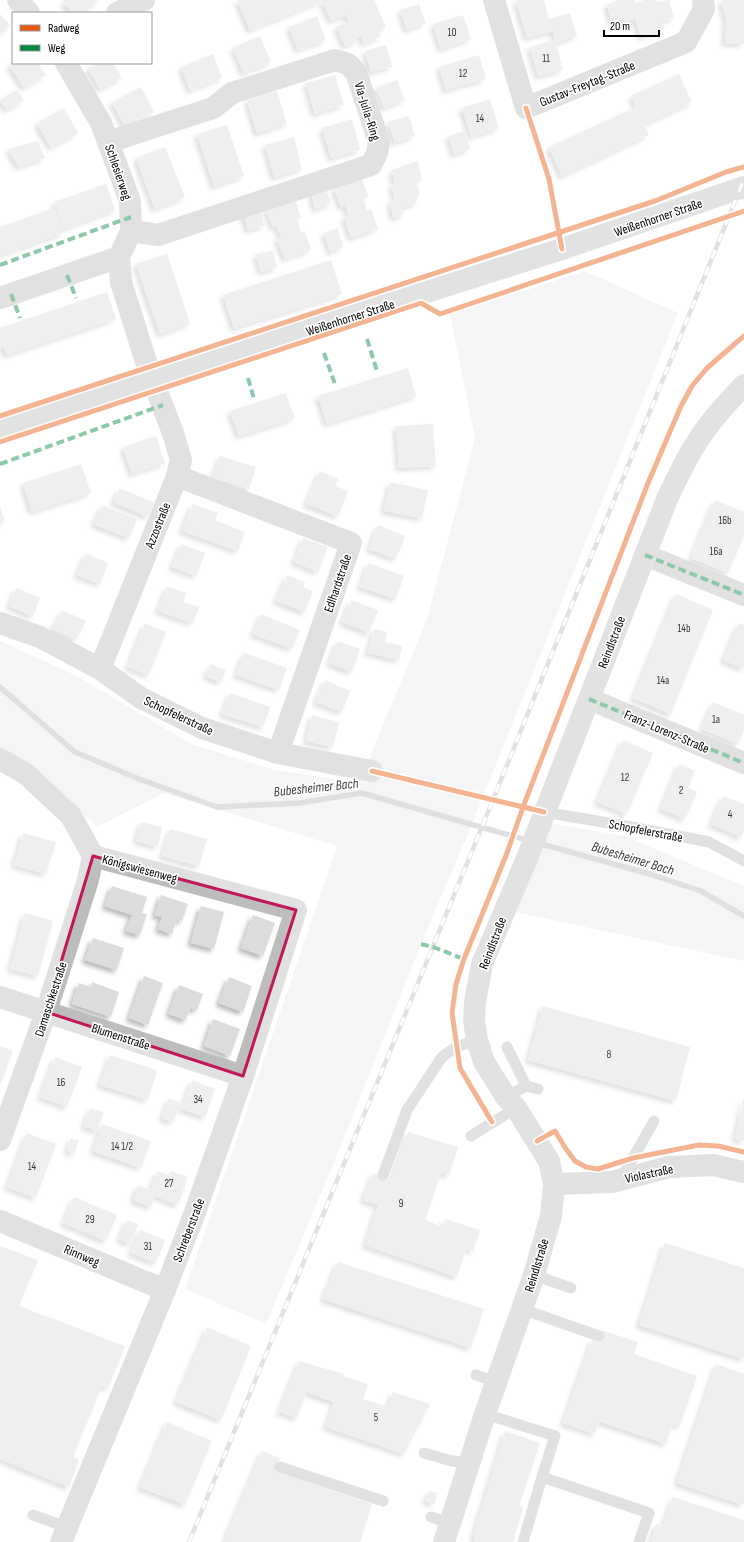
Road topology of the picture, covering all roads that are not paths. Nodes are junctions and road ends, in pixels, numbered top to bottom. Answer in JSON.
{"nodes":[{"id":1,"x":18,"y":0,"type":"edge"},
{"id":2,"x":144,"y":0,"type":"edge"},
{"id":3,"x":494,"y":0,"type":"edge"},
{"id":4,"x":703,"y":0,"type":"edge"},
{"id":5,"x":28,"y":12,"type":"edge"},
{"id":6,"x":119,"y":12,"type":"edge"},
{"id":7,"x":67,"y":64,"type":"edge"},
{"id":8,"x":108,"y":142,"type":"junction"},
{"id":9,"x":744,"y":187,"type":"edge"},
{"id":10,"x":132,"y":231,"type":"junction"},
{"id":11,"x":119,"y":257,"type":"junction"},
{"id":12,"x":0,"y":298,"type":"edge"},
{"id":13,"x":153,"y":380,"type":"junction"},
{"id":14,"x":744,"y":385,"type":"edge"},
{"id":15,"x":0,"y":427,"type":"edge"},
{"id":16,"x":177,"y":476,"type":"junction"},
{"id":17,"x":645,"y":554,"type":"junction"},
{"id":18,"x":744,"y":595,"type":"edge"},
{"id":19,"x":0,"y":623,"type":"edge"},
{"id":20,"x":100,"y":669,"type":"junction"},
{"id":21,"x":589,"y":699,"type":"junction"},
{"id":22,"x":278,"y":753,"type":"junction"},
{"id":23,"x":0,"y":759,"type":"edge"},
{"id":24,"x":744,"y":763,"type":"edge"},
{"id":25,"x":372,"y":771,"type":"dead end"},
{"id":26,"x":541,"y":819,"type":"junction"},
{"id":27,"x":93,"y":856,"type":"junction"},
{"id":28,"x":744,"y":861,"type":"edge"},
{"id":29,"x":296,"y":910,"type":"joint"},
{"id":30,"x":0,"y":997,"type":"edge"},
{"id":31,"x":46,"y":1012,"type":"junction"},
{"id":32,"x":477,"y":1040,"type":"junction"},
{"id":33,"x":507,"y":1047,"type":"dead end"},
{"id":34,"x":243,"y":1076,"type":"junction"},
{"id":35,"x":526,"y":1086,"type":"junction"},
{"id":36,"x":538,"y":1089,"type":"dead end"},
{"id":37,"x":511,"y":1103,"type":"junction"},
{"id":38,"x":654,"y":1121,"type":"dead end"},
{"id":39,"x":470,"y":1136,"type":"dead end"},
{"id":40,"x":0,"y":1140,"type":"edge"},
{"id":41,"x":744,"y":1172,"type":"edge"},
{"id":42,"x":383,"y":1175,"type":"dead end"},
{"id":43,"x":620,"y":1179,"type":"junction"},
{"id":44,"x":554,"y":1184,"type":"junction"},
{"id":45,"x":0,"y":1220,"type":"edge"},
{"id":46,"x":534,"y":1275,"type":"junction"},
{"id":47,"x":571,"y":1288,"type":"dead end"},
{"id":48,"x":165,"y":1290,"type":"junction"},
{"id":49,"x":522,"y":1309,"type":"junction"},
{"id":50,"x":599,"y":1336,"type":"dead end"},
{"id":51,"x":476,"y":1376,"type":"dead end"},
{"id":52,"x":497,"y":1382,"type":"junction"},
{"id":53,"x":485,"y":1414,"type":"junction"},
{"id":54,"x":424,"y":1453,"type":"dead end"},
{"id":55,"x":469,"y":1464,"type":"junction"},
{"id":56,"x":280,"y":1467,"type":"dead end"},
{"id":57,"x":542,"y":1477,"type":"junction"},
{"id":58,"x":383,"y":1501,"type":"dead end"},
{"id":59,"x":33,"y":1515,"type":"dead end"},
{"id":60,"x":442,"y":1527,"type":"edge"},
{"id":61,"x":63,"y":1534,"type":"edge"},
{"id":62,"x":523,"y":1542,"type":"edge"},
{"id":63,"x":639,"y":1542,"type":"edge"}],
"edges":[{"from":1,"to":5,"type":"street"},
{"from":2,"to":6,"type":"street"},
{"from":3,"to":4,"type":"street","name":"Gustav-Freytag-Straße"},
{"from":7,"to":8,"type":"street","name":"Schlesierweg"},
{"from":8,"to":10,"type":"street","name":"Schlesierweg"},
{"from":8,"to":10,"type":"street","name":"Via-Julia-Ring"},
{"from":9,"to":13,"type":"street","name":"Weißenhorner Straße"},
{"from":10,"to":11,"type":"street"},
{"from":11,"to":12,"type":"street"},
{"from":11,"to":13,"type":"street"},
{"from":13,"to":15,"type":"street","name":"Weißenhorner Straße"},
{"from":13,"to":16,"type":"street","name":"Azzostraße"},
{"from":14,"to":17,"type":"street","name":"Reindlstraße"},
{"from":16,"to":20,"type":"street","name":"Azzostraße"},
{"from":16,"to":22,"type":"street","name":"Edlhardstraße"},
{"from":17,"to":18,"type":"street"},
{"from":17,"to":21,"type":"street","name":"Reindlstraße"},
{"from":19,"to":20,"type":"street","name":"Schopfelerstraße"},
{"from":20,"to":22,"type":"street","name":"Schopfelerstraße"},
{"from":21,"to":24,"type":"street","name":"Franz-Lorenz-Straße"},
{"from":21,"to":26,"type":"street","name":"Reindlstraße"},
{"from":22,"to":25,"type":"street","name":"Schopfelerstraße"},
{"from":23,"to":27,"type":"street","name":"Königswiesenweg"},
{"from":26,"to":28,"type":"lane","name":"Schopfelerstraße"},
{"from":26,"to":32,"type":"street","name":"Reindlstraße"},
{"from":27,"to":29,"type":"street","name":"Königswiesenweg"},
{"from":27,"to":31,"type":"street","name":"Damaschkestraße"},
{"from":29,"to":34,"type":"street","name":"Schreberstraße"},
{"from":30,"to":31,"type":"street","name":"Blumenstraße"},
{"from":31,"to":34,"type":"street","name":"Blumenstraße"},
{"from":31,"to":40,"type":"street","name":"Damaschkestraße"},
{"from":32,"to":37,"type":"street","name":"Reindlstraße"},
{"from":32,"to":42,"type":"lane"},
{"from":33,"to":35,"type":"lane"},
{"from":34,"to":48,"type":"street","name":"Schreberstraße"},
{"from":35,"to":36,"type":"lane"},
{"from":35,"to":37,"type":"lane"},
{"from":37,"to":39,"type":"lane"},
{"from":37,"to":44,"type":"street","name":"Reindlstraße"},
{"from":38,"to":43,"type":"lane"},
{"from":41,"to":43,"type":"street","name":"Violastraße"},
{"from":43,"to":44,"type":"street","name":"Violastraße"},
{"from":44,"to":46,"type":"street","name":"Reindlstraße"},
{"from":45,"to":48,"type":"street","name":"Rinnweg"},
{"from":46,"to":47,"type":"lane"},
{"from":46,"to":49,"type":"street","name":"Reindlstraße"},
{"from":48,"to":61,"type":"street","name":"Schreberstraße"},
{"from":49,"to":50,"type":"lane"},
{"from":49,"to":52,"type":"street","name":"Reindlstraße"},
{"from":51,"to":52,"type":"lane"},
{"from":52,"to":53,"type":"street","name":"Reindlstraße"},
{"from":53,"to":55,"type":"street","name":"Reindlstraße"},
{"from":53,"to":57,"type":"lane"},
{"from":54,"to":55,"type":"lane"},
{"from":55,"to":60,"type":"street","name":"Reindlstraße"},
{"from":56,"to":58,"type":"lane"},
{"from":57,"to":62,"type":"lane"},
{"from":57,"to":63,"type":"lane"},
{"from":59,"to":61,"type":"lane"}]}
